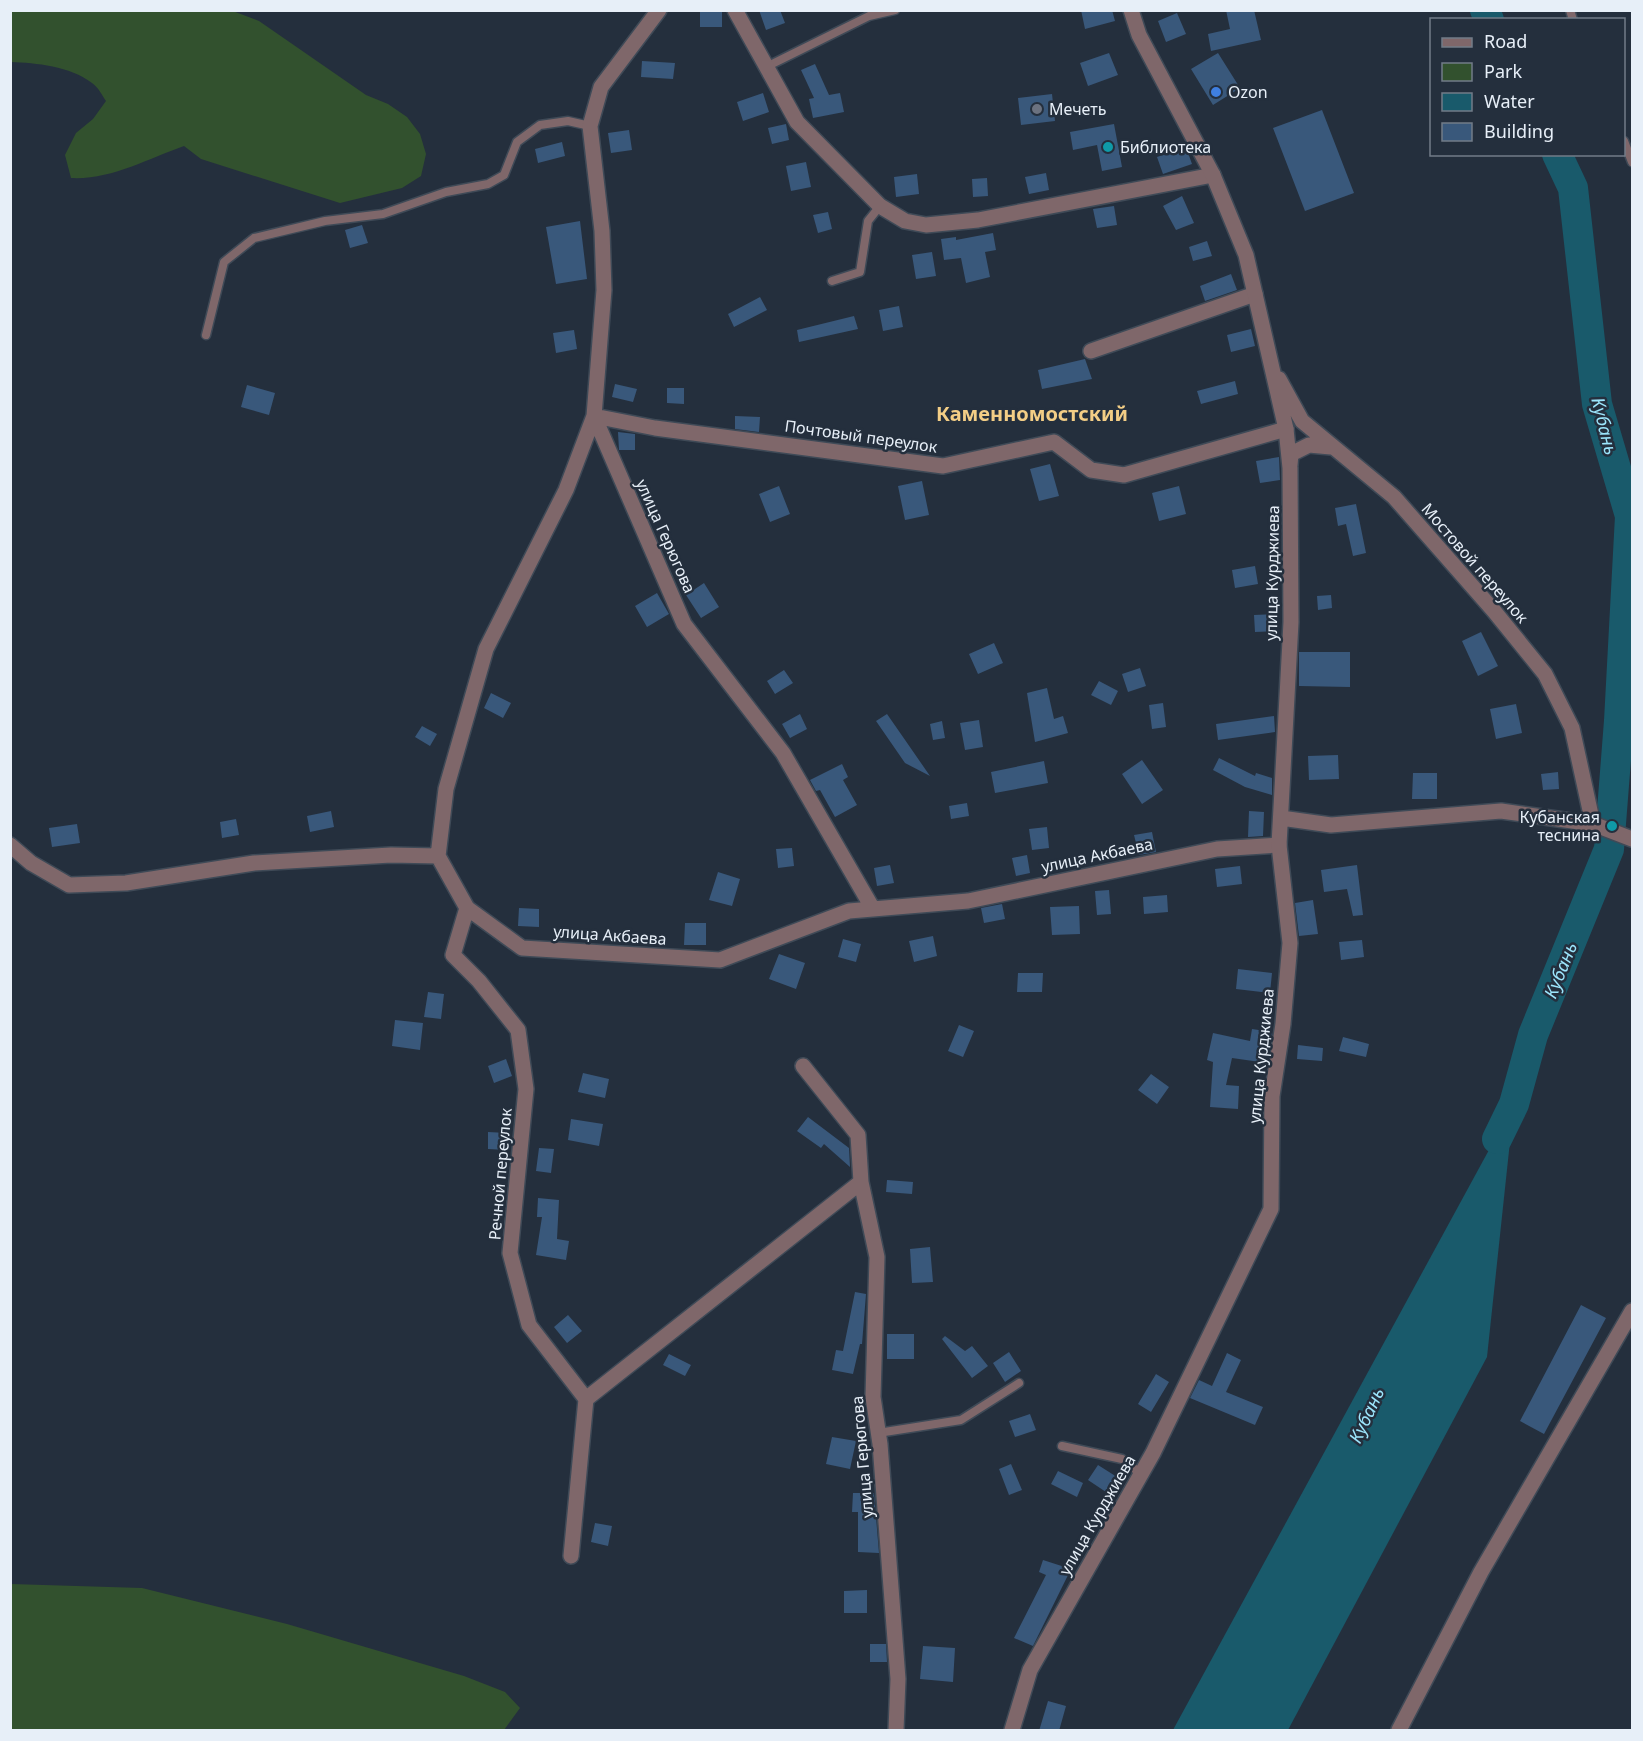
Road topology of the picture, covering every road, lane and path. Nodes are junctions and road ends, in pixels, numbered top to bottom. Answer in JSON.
{"nodes":[{"id":1,"x":659,"y":10,"type":"edge"},
{"id":2,"x":735,"y":10,"type":"edge"},
{"id":3,"x":895,"y":10,"type":"edge"},
{"id":4,"x":1131,"y":10,"type":"edge"},
{"id":5,"x":766,"y":67,"type":"junction"},
{"id":6,"x":590,"y":126,"type":"junction"},
{"id":7,"x":1625,"y":146,"type":"edge"},
{"id":8,"x":1632,"y":162,"type":"edge"},
{"id":9,"x":1213,"y":175,"type":"junction"},
{"id":10,"x":880,"y":206,"type":"junction"},
{"id":11,"x":832,"y":281,"type":"dead end"},
{"id":12,"x":1255,"y":294,"type":"junction"},
{"id":13,"x":206,"y":335,"type":"dead end"},
{"id":14,"x":1092,"y":351,"type":"dead end"},
{"id":15,"x":1271,"y":363,"type":"junction"},
{"id":16,"x":594,"y":416,"type":"junction"},
{"id":17,"x":1286,"y":429,"type":"junction"},
{"id":18,"x":1331,"y":447,"type":"junction"},
{"id":19,"x":1290,"y":468,"type":"junction"},
{"id":20,"x":1281,"y":818,"type":"junction"},
{"id":21,"x":1593,"y":824,"type":"junction"},
{"id":22,"x":1632,"y":839,"type":"edge"},
{"id":23,"x":10,"y":845,"type":"edge"},
{"id":24,"x":1279,"y":845,"type":"junction"},
{"id":25,"x":438,"y":856,"type":"junction"},
{"id":26,"x":468,"y":908,"type":"junction"},
{"id":27,"x":873,"y":909,"type":"junction"},
{"id":28,"x":803,"y":1066,"type":"dead end"},
{"id":29,"x":861,"y":1182,"type":"junction"},
{"id":30,"x":1632,"y":1311,"type":"edge"},
{"id":31,"x":1019,"y":1383,"type":"dead end"},
{"id":32,"x":586,"y":1399,"type":"junction"},
{"id":33,"x":878,"y":1433,"type":"junction"},
{"id":34,"x":1062,"y":1446,"type":"dead end"},
{"id":35,"x":1141,"y":1474,"type":"junction"},
{"id":36,"x":571,"y":1556,"type":"dead end"},
{"id":37,"x":896,"y":1731,"type":"edge"},
{"id":38,"x":1012,"y":1731,"type":"edge"},
{"id":39,"x":1399,"y":1731,"type":"edge"}],
"edges":[{"from":1,"to":6,"type":"street"},
{"from":2,"to":5,"type":"street"},
{"from":3,"to":5,"type":"lane"},
{"from":4,"to":9,"type":"street","name":"улица Курджиева"},
{"from":5,"to":10,"type":"street"},
{"from":6,"to":13,"type":"lane"},
{"from":6,"to":16,"type":"street","name":"улица Герюгова"},
{"from":7,"to":8,"type":"lane"},
{"from":9,"to":10,"type":"street"},
{"from":9,"to":12,"type":"street","name":"улица Курджиева"},
{"from":10,"to":11,"type":"lane"},
{"from":12,"to":14,"type":"street"},
{"from":12,"to":15,"type":"street","name":"улица Курджиева"},
{"from":15,"to":17,"type":"street","name":"улица Курджиева"},
{"from":15,"to":18,"type":"street","name":"Мостовой переулок"},
{"from":16,"to":17,"type":"street","name":"Почтовый переулок"},
{"from":16,"to":25,"type":"street"},
{"from":16,"to":27,"type":"street","name":"улица Герюгова"},
{"from":17,"to":19,"type":"street","name":"улица Курджиева"},
{"from":18,"to":19,"type":"street"},
{"from":18,"to":21,"type":"street","name":"Мостовой переулок"},
{"from":19,"to":20,"type":"street","name":"улица Курджиева"},
{"from":20,"to":21,"type":"street"},
{"from":20,"to":24,"type":"street","name":"улица Курджиева"},
{"from":21,"to":22,"type":"street"},
{"from":23,"to":25,"type":"street"},
{"from":24,"to":27,"type":"street","name":"улица Акбаева"},
{"from":24,"to":35,"type":"street","name":"улица Курджиева"},
{"from":25,"to":26,"type":"street","name":"улица Акбаева"},
{"from":26,"to":27,"type":"street","name":"улица Акбаева"},
{"from":26,"to":32,"type":"street","name":"Речной переулок"},
{"from":28,"to":29,"type":"street","name":"улица Герюгова"},
{"from":29,"to":32,"type":"street"},
{"from":29,"to":33,"type":"street","name":"улица Герюгова"},
{"from":30,"to":39,"type":"street"},
{"from":31,"to":33,"type":"lane"},
{"from":32,"to":36,"type":"street"},
{"from":33,"to":37,"type":"street","name":"улица Герюгова"},
{"from":34,"to":35,"type":"lane"},
{"from":35,"to":38,"type":"street","name":"улица Курджиева"}]}
